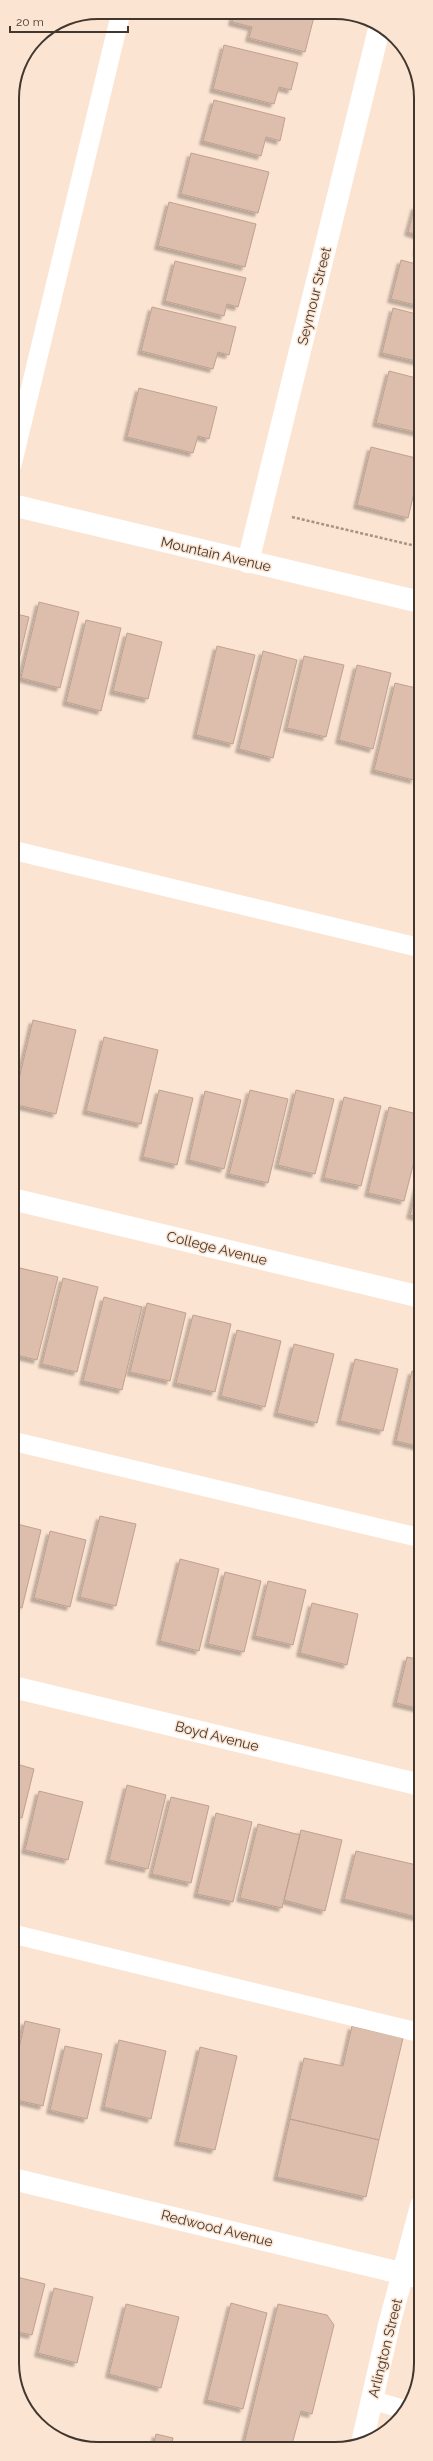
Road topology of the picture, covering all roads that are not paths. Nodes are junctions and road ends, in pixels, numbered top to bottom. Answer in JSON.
{"nodes":[{"id":1,"x":119,"y":19,"type":"edge"},
{"id":2,"x":378,"y":32,"type":"edge"},
{"id":3,"x":19,"y":436,"type":"edge"},
{"id":4,"x":19,"y":507,"type":"edge"},
{"id":5,"x":248,"y":562,"type":"junction"},
{"id":6,"x":414,"y":601,"type":"edge"},
{"id":7,"x":19,"y":852,"type":"edge"},
{"id":8,"x":414,"y":946,"type":"edge"},
{"id":9,"x":19,"y":1201,"type":"edge"},
{"id":10,"x":414,"y":1295,"type":"edge"},
{"id":11,"x":19,"y":1443,"type":"edge"},
{"id":12,"x":414,"y":1536,"type":"edge"},
{"id":13,"x":19,"y":1689,"type":"edge"},
{"id":14,"x":414,"y":1783,"type":"edge"},
{"id":15,"x":19,"y":1935,"type":"edge"},
{"id":16,"x":414,"y":2031,"type":"edge"},
{"id":17,"x":19,"y":2180,"type":"edge"},
{"id":18,"x":414,"y":2260,"type":"edge"},
{"id":19,"x":412,"y":2276,"type":"edge"},
{"id":20,"x":372,"y":2400,"type":"junction"},
{"id":21,"x":400,"y":2408,"type":"edge"},
{"id":22,"x":363,"y":2437,"type":"edge"}],
"edges":[{"from":1,"to":3,"type":"lane"},
{"from":2,"to":5,"type":"street","name":"Seymour Street"},
{"from":4,"to":5,"type":"street","name":"Mountain Avenue"},
{"from":5,"to":6,"type":"street","name":"Mountain Avenue"},
{"from":7,"to":8,"type":"lane"},
{"from":9,"to":10,"type":"street","name":"College Avenue"},
{"from":11,"to":12,"type":"lane"},
{"from":13,"to":14,"type":"street","name":"Boyd Avenue"},
{"from":15,"to":16,"type":"lane"},
{"from":17,"to":19,"type":"street","name":"Redwood Avenue"},
{"from":18,"to":19,"type":"street","name":"Arlington Street"},
{"from":19,"to":20,"type":"street","name":"Arlington Street"},
{"from":20,"to":21,"type":"lane"},
{"from":20,"to":22,"type":"street","name":"Arlington Street"}]}
